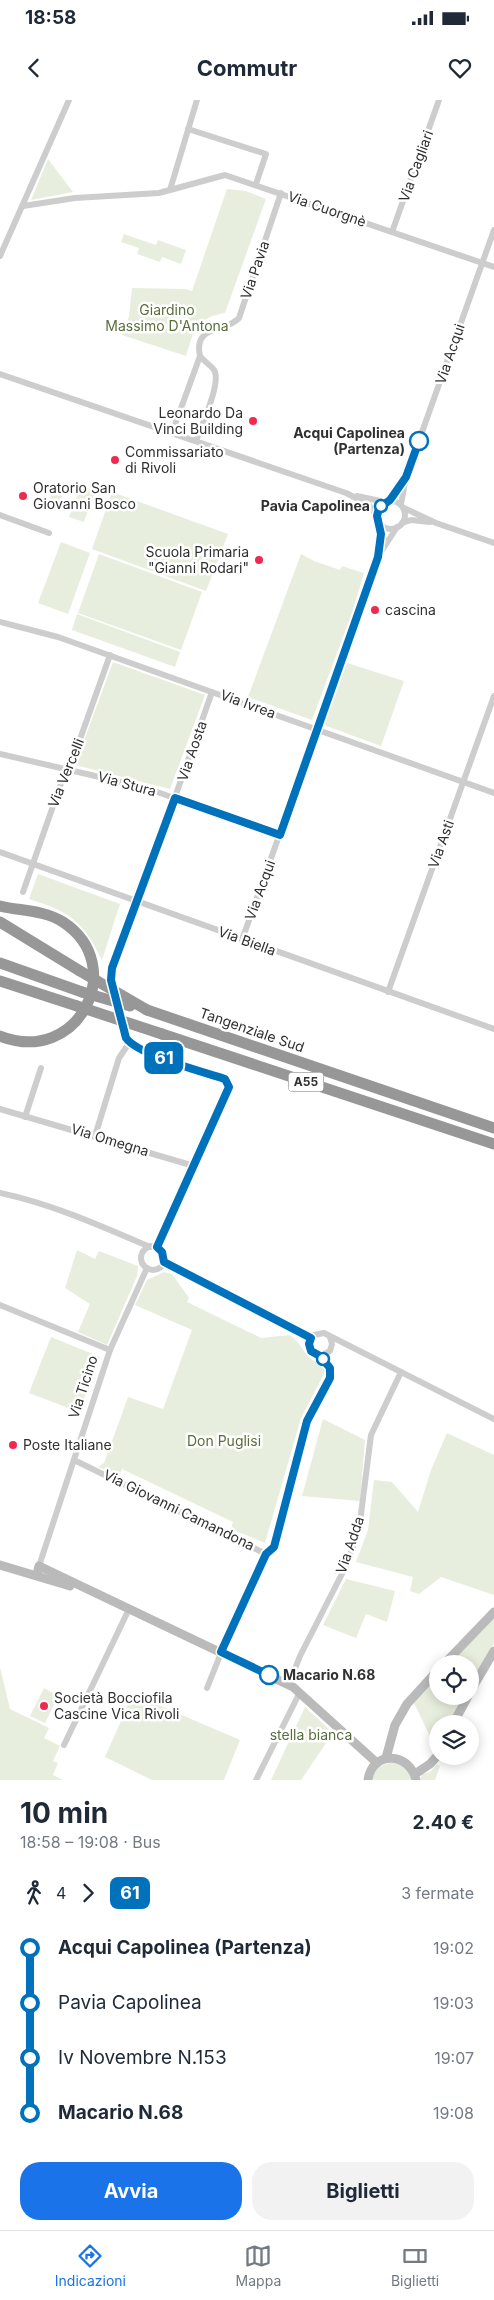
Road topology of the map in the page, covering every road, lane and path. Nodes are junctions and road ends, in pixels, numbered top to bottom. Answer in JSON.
{"nodes":[{"id":1,"x":69,"y":100,"type":"edge"},
{"id":2,"x":197,"y":100,"type":"edge"},
{"id":3,"x":439,"y":100,"type":"edge"},
{"id":4,"x":188,"y":129,"type":"junction"},
{"id":5,"x":256,"y":184,"type":"junction"},
{"id":6,"x":170,"y":190,"type":"junction"},
{"id":7,"x":281,"y":193,"type":"junction"},
{"id":8,"x":23,"y":206,"type":"junction"},
{"id":9,"x":494,"y":230,"type":"edge"},
{"id":10,"x":392,"y":232,"type":"junction"},
{"id":11,"x":0,"y":256,"type":"edge"},
{"id":12,"x":482,"y":263,"type":"junction"},
{"id":13,"x":494,"y":267,"type":"edge"},
{"id":14,"x":200,"y":356,"type":"junction"},
{"id":15,"x":0,"y":374,"type":"edge"},
{"id":16,"x":172,"y":433,"type":"junction"},
{"id":17,"x":196,"y":441,"type":"junction"},
{"id":18,"x":406,"y":477,"type":"junction"},
{"id":19,"x":346,"y":494,"type":"junction"},
{"id":20,"x":388,"y":501,"type":"junction"},
{"id":21,"x":402,"y":506,"type":"junction"},
{"id":22,"x":0,"y":514,"type":"edge"},
{"id":23,"x":377,"y":516,"type":"junction"},
{"id":24,"x":380,"y":523,"type":"junction"},
{"id":25,"x":436,"y":523,"type":"junction"},
{"id":26,"x":400,"y":525,"type":"junction"},
{"id":27,"x":49,"y":533,"type":"dead end"},
{"id":28,"x":494,"y":543,"type":"edge"},
{"id":29,"x":378,"y":557,"type":"junction"},
{"id":30,"x":0,"y":622,"type":"edge"},
{"id":31,"x":110,"y":655,"type":"junction"},
{"id":32,"x":212,"y":692,"type":"junction"},
{"id":33,"x":494,"y":696,"type":"edge"},
{"id":34,"x":318,"y":730,"type":"junction"},
{"id":35,"x":0,"y":754,"type":"edge"},
{"id":36,"x":66,"y":769,"type":"junction"},
{"id":37,"x":463,"y":782,"type":"junction"},
{"id":38,"x":494,"y":793,"type":"edge"},
{"id":39,"x":175,"y":798,"type":"junction"},
{"id":40,"x":280,"y":835,"type":"junction"},
{"id":41,"x":0,"y":852,"type":"edge"},
{"id":42,"x":33,"y":864,"type":"junction"},
{"id":43,"x":23,"y":892,"type":"dead end"},
{"id":44,"x":136,"y":900,"type":"junction"},
{"id":45,"x":0,"y":906,"type":"edge"},
{"id":46,"x":0,"y":922,"type":"edge"},
{"id":47,"x":242,"y":940,"type":"junction"},
{"id":48,"x":0,"y":963,"type":"edge"},
{"id":49,"x":0,"y":981,"type":"edge"},
{"id":50,"x":388,"y":992,"type":"junction"},
{"id":51,"x":146,"y":1010,"type":"junction"},
{"id":52,"x":494,"y":1030,"type":"edge"},
{"id":53,"x":0,"y":1036,"type":"edge"},
{"id":54,"x":129,"y":1043,"type":"junction"},
{"id":55,"x":41,"y":1068,"type":"dead end"},
{"id":56,"x":0,"y":1109,"type":"edge"},
{"id":57,"x":25,"y":1116,"type":"junction"},
{"id":58,"x":494,"y":1128,"type":"edge"},
{"id":59,"x":95,"y":1136,"type":"junction"},
{"id":60,"x":494,"y":1144,"type":"edge"},
{"id":61,"x":194,"y":1166,"type":"junction"},
{"id":62,"x":0,"y":1194,"type":"edge"},
{"id":63,"x":153,"y":1247,"type":"junction"},
{"id":64,"x":164,"y":1262,"type":"junction"},
{"id":65,"x":146,"y":1268,"type":"junction"},
{"id":66,"x":0,"y":1305,"type":"edge"},
{"id":67,"x":330,"y":1337,"type":"junction"},
{"id":68,"x":311,"y":1338,"type":"junction"},
{"id":69,"x":332,"y":1347,"type":"junction"},
{"id":70,"x":351,"y":1347,"type":"junction"},
{"id":71,"x":110,"y":1350,"type":"junction"},
{"id":72,"x":320,"y":1356,"type":"junction"},
{"id":73,"x":401,"y":1372,"type":"junction"},
{"id":74,"x":494,"y":1419,"type":"edge"},
{"id":75,"x":74,"y":1460,"type":"junction"},
{"id":76,"x":266,"y":1554,"type":"junction"},
{"id":77,"x":0,"y":1565,"type":"edge"},
{"id":78,"x":38,"y":1571,"type":"junction"},
{"id":79,"x":129,"y":1609,"type":"junction"},
{"id":80,"x":494,"y":1612,"type":"edge"},
{"id":81,"x":494,"y":1651,"type":"edge"},
{"id":82,"x":221,"y":1652,"type":"junction"},
{"id":83,"x":453,"y":1655,"type":"edge"},
{"id":84,"x":479,"y":1677,"type":"edge"},
{"id":85,"x":429,"y":1680,"type":"edge"},
{"id":86,"x":289,"y":1684,"type":"junction"},
{"id":87,"x":207,"y":1688,"type":"dead end"},
{"id":88,"x":300,"y":1692,"type":"junction"},
{"id":89,"x":64,"y":1745,"type":"dead end"},
{"id":90,"x":386,"y":1758,"type":"junction"},
{"id":91,"x":375,"y":1764,"type":"junction"},
{"id":92,"x":429,"y":1765,"type":"edge"},
{"id":93,"x":415,"y":1777,"type":"edge"},
{"id":94,"x":256,"y":1780,"type":"edge"},
{"id":95,"x":368,"y":1780,"type":"edge"}],
"edges":[{"from":1,"to":8,"type":"street"},
{"from":2,"to":4,"type":"street"},
{"from":3,"to":10,"type":"street","name":"Via Cagliari"},
{"from":4,"to":5,"type":"street"},
{"from":4,"to":6,"type":"street"},
{"from":5,"to":6,"type":"street","name":"Via Cuorgnè"},
{"from":5,"to":7,"type":"street","name":"Via Cuorgnè"},
{"from":6,"to":8,"type":"street","name":"Via Cuorgnè"},
{"from":7,"to":10,"type":"street","name":"Via Cuorgnè"},
{"from":7,"to":14,"type":"street","name":"Via Pavia"},
{"from":8,"to":11,"type":"street"},
{"from":9,"to":12,"type":"street","name":"Via Acqui"},
{"from":10,"to":12,"type":"street","name":"Via Cuorgnè"},
{"from":12,"to":13,"type":"street","name":"Via Cuorgnè"},
{"from":12,"to":18,"type":"street","name":"Via Acqui"},
{"from":14,"to":16,"type":"street","name":"Via Pavia"},
{"from":14,"to":17,"type":"street"},
{"from":15,"to":16,"type":"street"},
{"from":16,"to":17,"type":"street"},
{"from":17,"to":19,"type":"street"},
{"from":18,"to":20,"type":"street","name":"Via Acqui"},
{"from":18,"to":21,"type":"street","name":"Via Acqui"},
{"from":19,"to":20,"type":"street"},
{"from":19,"to":23,"type":"street"},
{"from":20,"to":21,"type":"street"},
{"from":20,"to":23,"type":"street"},
{"from":21,"to":25,"type":"street"},
{"from":21,"to":26,"type":"street"},
{"from":22,"to":27,"type":"street"},
{"from":23,"to":24,"type":"street"},
{"from":24,"to":26,"type":"street"},
{"from":24,"to":29,"type":"street","name":"Via Acqui"},
{"from":25,"to":26,"type":"street"},
{"from":25,"to":28,"type":"street"},
{"from":26,"to":29,"type":"street","name":"Via Acqui"},
{"from":29,"to":34,"type":"street","name":"Via Acqui"},
{"from":30,"to":31,"type":"street","name":"Via Ivrea"},
{"from":31,"to":32,"type":"street","name":"Via Ivrea"},
{"from":31,"to":36,"type":"street","name":"Via Vercelli"},
{"from":32,"to":34,"type":"street","name":"Via Ivrea"},
{"from":32,"to":39,"type":"street","name":"Via Aosta"},
{"from":33,"to":37,"type":"street","name":"Via Asti"},
{"from":34,"to":37,"type":"street","name":"Via Ivrea"},
{"from":34,"to":40,"type":"street","name":"Via Acqui"},
{"from":35,"to":36,"type":"street","name":"Via Stura"},
{"from":36,"to":39,"type":"street","name":"Via Stura"},
{"from":36,"to":42,"type":"street","name":"Via Vercelli"},
{"from":37,"to":38,"type":"street","name":"Via Ivrea"},
{"from":37,"to":50,"type":"street","name":"Via Asti"},
{"from":39,"to":40,"type":"street","name":"Via Stura"},
{"from":39,"to":44,"type":"street","name":"Via Aosta"},
{"from":40,"to":47,"type":"street","name":"Via Acqui"},
{"from":41,"to":42,"type":"street","name":"Via Biella"},
{"from":42,"to":43,"type":"street","name":"Via Vercelli"},
{"from":42,"to":44,"type":"street","name":"Via Biella"},
{"from":44,"to":47,"type":"street","name":"Via Biella"},
{"from":44,"to":54,"type":"street","name":"Via Aosta"},
{"from":45,"to":53,"type":"highway"},
{"from":46,"to":51,"type":"highway","bridge":true},
{"from":47,"to":50,"type":"street","name":"Via Biella"},
{"from":48,"to":51,"type":"highway","name":"Tangenziale Sud","number":"A55","bridge":true},
{"from":49,"to":60,"type":"highway","number":"A55","bridge":true},
{"from":50,"to":52,"type":"street","name":"Via Biella"},
{"from":51,"to":58,"type":"highway","name":"Tangenziale Sud","number":"A55"},
{"from":54,"to":59,"type":"street"},
{"from":54,"to":61,"type":"street"},
{"from":55,"to":57,"type":"street"},
{"from":56,"to":57,"type":"street","name":"Via Omegna"},
{"from":57,"to":59,"type":"street","name":"Via Omegna"},
{"from":59,"to":61,"type":"street","name":"Via Omegna"},
{"from":61,"to":63,"type":"street"},
{"from":62,"to":63,"type":"street"},
{"from":63,"to":64,"type":"street"},
{"from":63,"to":65,"type":"street"},
{"from":64,"to":65,"type":"street"},
{"from":64,"to":68,"type":"street"},
{"from":65,"to":71,"type":"street","name":"Via Ticino"},
{"from":66,"to":71,"type":"street"},
{"from":67,"to":68,"type":"street"},
{"from":67,"to":69,"type":"street"},
{"from":67,"to":70,"type":"street"},
{"from":68,"to":72,"type":"street"},
{"from":69,"to":70,"type":"street"},
{"from":69,"to":72,"type":"street"},
{"from":70,"to":73,"type":"street"},
{"from":71,"to":75,"type":"street","name":"Via Ticino"},
{"from":72,"to":76,"type":"street"},
{"from":73,"to":74,"type":"street"},
{"from":73,"to":86,"type":"street","name":"Via Adda"},
{"from":75,"to":76,"type":"street","name":"Via Giovanni Camandona"},
{"from":75,"to":78,"type":"street","name":"Via Ticino"},
{"from":76,"to":82,"type":"street","name":"Via Giovanni Camandona"},
{"from":77,"to":78,"type":"street"},
{"from":78,"to":79,"type":"street"},
{"from":79,"to":82,"type":"street"},
{"from":79,"to":89,"type":"street"},
{"from":80,"to":83,"type":"street"},
{"from":81,"to":84,"type":"street"},
{"from":82,"to":86,"type":"street"},
{"from":82,"to":87,"type":"street","name":"Via Giovanni Camandona"},
{"from":85,"to":90,"type":"street"},
{"from":86,"to":88,"type":"street"},
{"from":88,"to":91,"type":"street"},
{"from":88,"to":94,"type":"street"},
{"from":90,"to":91,"type":"street"},
{"from":90,"to":93,"type":"street"},
{"from":91,"to":95,"type":"street"},
{"from":92,"to":93,"type":"street"}]}
